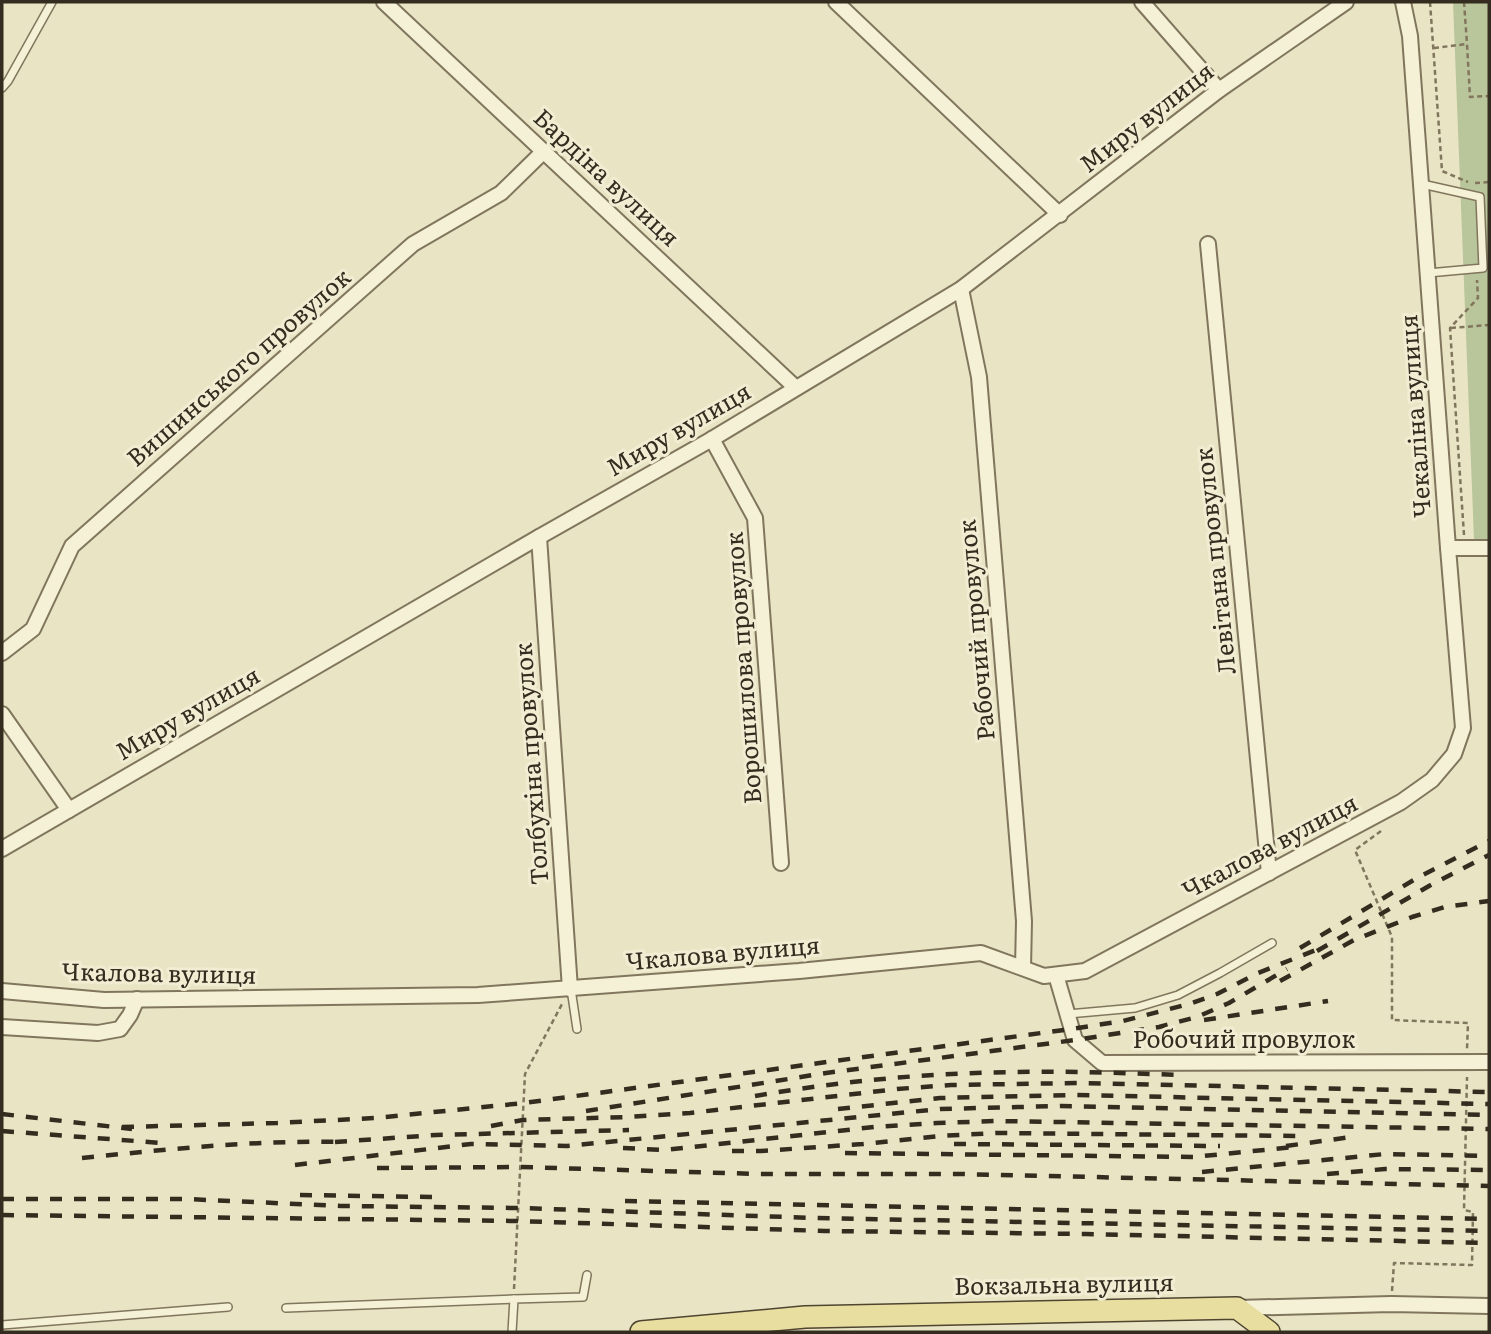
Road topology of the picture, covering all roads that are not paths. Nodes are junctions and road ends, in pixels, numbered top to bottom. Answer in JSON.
{"nodes":[{"id":1,"x":52,"y":2,"type":"edge"},
{"id":2,"x":384,"y":2,"type":"edge"},
{"id":3,"x":836,"y":2,"type":"edge"},
{"id":4,"x":1142,"y":2,"type":"edge"},
{"id":5,"x":1346,"y":2,"type":"edge"},
{"id":6,"x":1403,"y":2,"type":"edge"},
{"id":7,"x":2,"y":88,"type":"edge"},
{"id":8,"x":1219,"y":90,"type":"junction"},
{"id":9,"x":544,"y":151,"type":"junction"},
{"id":10,"x":1422,"y":184,"type":"junction"},
{"id":11,"x":1059,"y":215,"type":"junction"},
{"id":12,"x":1209,"y":244,"type":"dead end"},
{"id":13,"x":1428,"y":273,"type":"junction"},
{"id":14,"x":961,"y":289,"type":"junction"},
{"id":15,"x":796,"y":388,"type":"junction"},
{"id":16,"x":712,"y":439,"type":"junction"},
{"id":17,"x":539,"y":537,"type":"junction"},
{"id":18,"x":1448,"y":548,"type":"junction"},
{"id":19,"x":1489,"y":548,"type":"edge"},
{"id":20,"x":2,"y":653,"type":"edge"},
{"id":21,"x":2,"y":714,"type":"edge"},
{"id":22,"x":1401,"y":802,"type":"joint"},
{"id":23,"x":69,"y":810,"type":"junction"},
{"id":24,"x":2,"y":849,"type":"edge"},
{"id":25,"x":781,"y":863,"type":"dead end"},
{"id":26,"x":1269,"y":873,"type":"junction"},
{"id":27,"x":1272,"y":943,"type":"dead end"},
{"id":28,"x":1023,"y":968,"type":"junction"},
{"id":29,"x":1056,"y":975,"type":"junction"},
{"id":30,"x":570,"y":989,"type":"junction"},
{"id":31,"x":2,"y":991,"type":"edge"},
{"id":32,"x":137,"y":999,"type":"junction"},
{"id":33,"x":1068,"y":1014,"type":"junction"},
{"id":34,"x":2,"y":1027,"type":"edge"},
{"id":35,"x":577,"y":1028,"type":"dead end"},
{"id":36,"x":1489,"y":1062,"type":"edge"},
{"id":37,"x":587,"y":1275,"type":"dead end"},
{"id":38,"x":514,"y":1299,"type":"junction"},
{"id":39,"x":1489,"y":1306,"type":"edge"},
{"id":40,"x":228,"y":1307,"type":"dead end"},
{"id":41,"x":286,"y":1308,"type":"dead end"},
{"id":42,"x":1237,"y":1308,"type":"junction"},
{"id":43,"x":2,"y":1325,"type":"edge"},
{"id":44,"x":512,"y":1332,"type":"edge"},
{"id":45,"x":655,"y":1332,"type":"edge"},
{"id":46,"x":1269,"y":1332,"type":"edge"}],
"edges":[{"from":1,"to":7,"type":"lane"},
{"from":2,"to":9,"type":"street","name":"Бардіна вулиця"},
{"from":3,"to":11,"type":"street"},
{"from":4,"to":8,"type":"street"},
{"from":5,"to":8,"type":"street","name":"Миру вулиця"},
{"from":6,"to":10,"type":"street","name":"Чекаліна вулиця"},
{"from":8,"to":11,"type":"street","name":"Миру вулиця"},
{"from":9,"to":15,"type":"street","name":"Бардіна вулиця"},
{"from":9,"to":20,"type":"street","name":"Вишинського провулок"},
{"from":10,"to":13,"type":"street","name":"Чекаліна вулиця"},
{"from":10,"to":13,"type":"lane"},
{"from":11,"to":14,"type":"street","name":"Миру вулиця"},
{"from":12,"to":26,"type":"street","name":"Левітана провулок"},
{"from":13,"to":18,"type":"street","name":"Чекаліна вулиця"},
{"from":14,"to":15,"type":"street","name":"Миру вулиця"},
{"from":14,"to":28,"type":"street","name":"Рабочий провулок"},
{"from":15,"to":16,"type":"street","name":"Миру вулиця"},
{"from":16,"to":17,"type":"street","name":"Миру вулиця"},
{"from":16,"to":25,"type":"street","name":"Ворошилова провулок"},
{"from":17,"to":23,"type":"street","name":"Миру вулиця"},
{"from":17,"to":30,"type":"street","name":"Толбухіна провулок"},
{"from":18,"to":19,"type":"street"},
{"from":18,"to":22,"type":"street","name":"Чекаліна вулиця"},
{"from":21,"to":23,"type":"street"},
{"from":22,"to":26,"type":"street","name":"Чкалова вулиця"},
{"from":23,"to":24,"type":"street","name":"Миру вулиця"},
{"from":26,"to":29,"type":"street","name":"Чкалова вулиця"},
{"from":27,"to":33,"type":"lane"},
{"from":28,"to":29,"type":"street","name":"Чкалова вулиця"},
{"from":28,"to":30,"type":"street","name":"Чкалова вулиця"},
{"from":29,"to":33,"type":"street","name":"Робочий провулок"},
{"from":30,"to":32,"type":"street","name":"Чкалова вулиця"},
{"from":30,"to":35,"type":"lane"},
{"from":31,"to":32,"type":"street","name":"Чкалова вулиця"},
{"from":32,"to":34,"type":"street"},
{"from":33,"to":36,"type":"street","name":"Робочий провулок"},
{"from":37,"to":38,"type":"lane"},
{"from":38,"to":41,"type":"lane"},
{"from":38,"to":44,"type":"lane"},
{"from":39,"to":42,"type":"street","name":"Вокзальна вулиця"},
{"from":40,"to":43,"type":"lane"},
{"from":42,"to":45,"type":"main road","name":"Вокзальна вулиця"},
{"from":42,"to":46,"type":"main road"}]}
